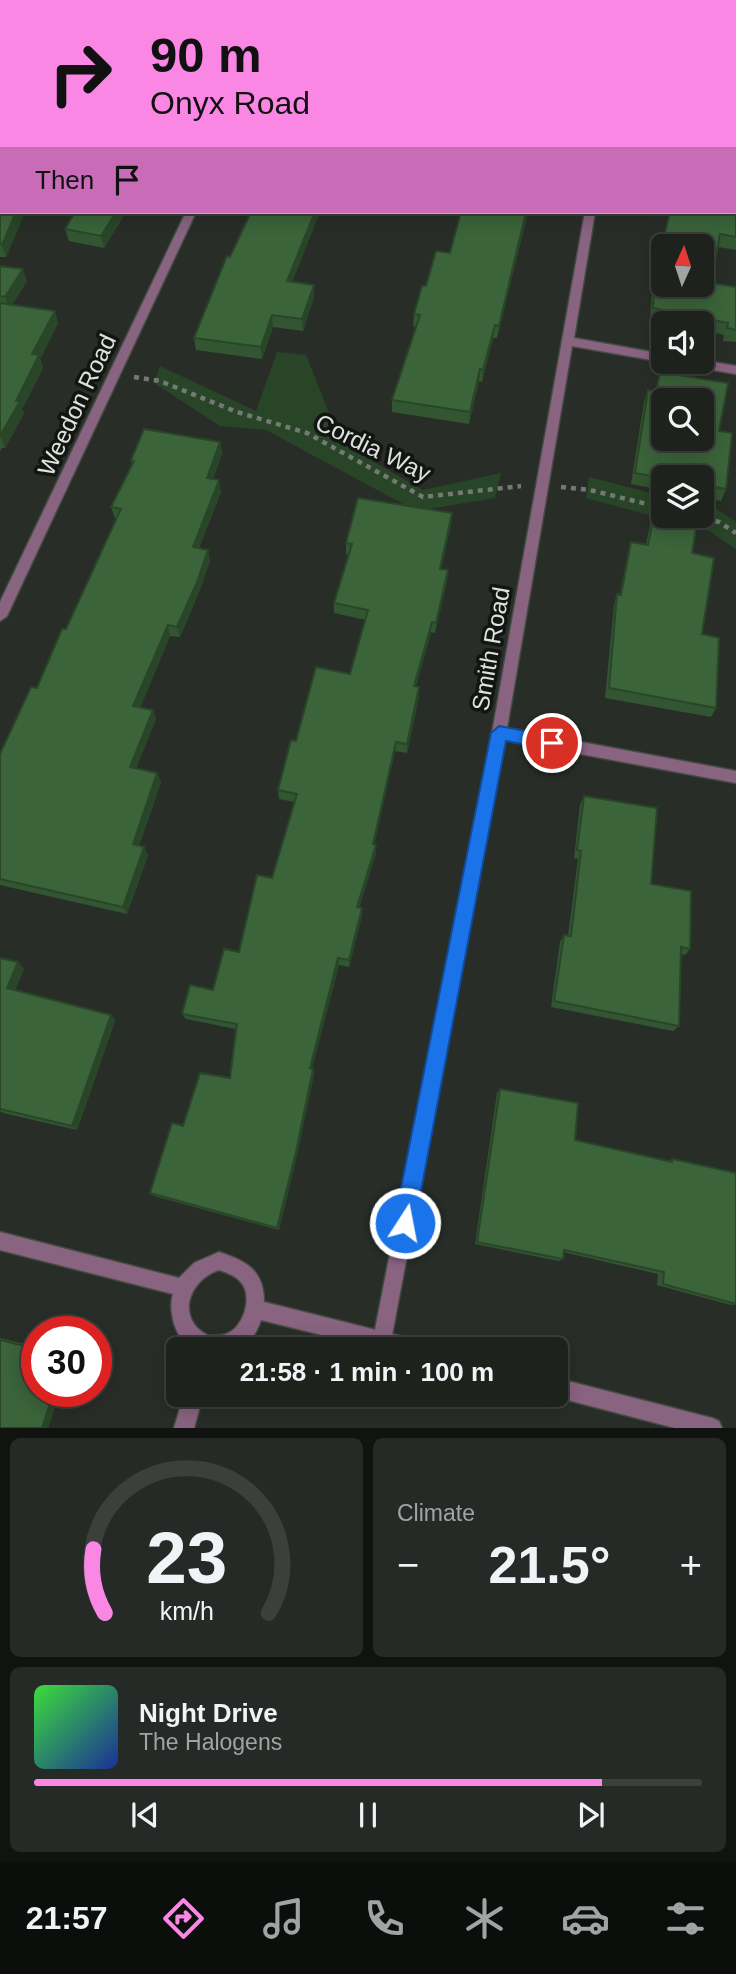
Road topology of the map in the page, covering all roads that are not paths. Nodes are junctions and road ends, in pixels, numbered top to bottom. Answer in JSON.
{"nodes":[{"id":1,"x":190,"y":214,"type":"edge"},
{"id":2,"x":590,"y":214,"type":"edge"},
{"id":3,"x":566,"y":341,"type":"junction"},
{"id":4,"x":651,"y":356,"type":"edge"},
{"id":5,"x":714,"y":366,"type":"edge"},
{"id":6,"x":736,"y":370,"type":"edge"},
{"id":7,"x":0,"y":616,"type":"edge"},
{"id":8,"x":499,"y":733,"type":"junction"},
{"id":9,"x":736,"y":777,"type":"edge"},
{"id":10,"x":0,"y":1241,"type":"edge"},
{"id":11,"x":183,"y":1288,"type":"junction"},
{"id":12,"x":255,"y":1309,"type":"junction"},
{"id":13,"x":195,"y":1337,"type":"edge"},
{"id":14,"x":239,"y":1337,"type":"edge"},
{"id":15,"x":370,"y":1337,"type":"edge"},
{"id":16,"x":383,"y":1337,"type":"edge"},
{"id":17,"x":568,"y":1390,"type":"edge"},
{"id":18,"x":190,"y":1407,"type":"edge"},
{"id":19,"x":184,"y":1428,"type":"edge"},
{"id":20,"x":712,"y":1428,"type":"edge"}],
"edges":[{"from":1,"to":7,"type":"street","name":"Weedon Road"},
{"from":2,"to":3,"type":"street","name":"Smith Road"},
{"from":3,"to":4,"type":"street"},
{"from":3,"to":8,"type":"street","name":"Smith Road"},
{"from":5,"to":6,"type":"street"},
{"from":8,"to":9,"type":"street"},
{"from":8,"to":16,"type":"street","name":"Smith Road"},
{"from":10,"to":11,"type":"street"},
{"from":11,"to":12,"type":"street"},
{"from":11,"to":13,"type":"street"},
{"from":12,"to":14,"type":"street"},
{"from":12,"to":15,"type":"street"},
{"from":17,"to":20,"type":"street"},
{"from":18,"to":19,"type":"street"}]}
